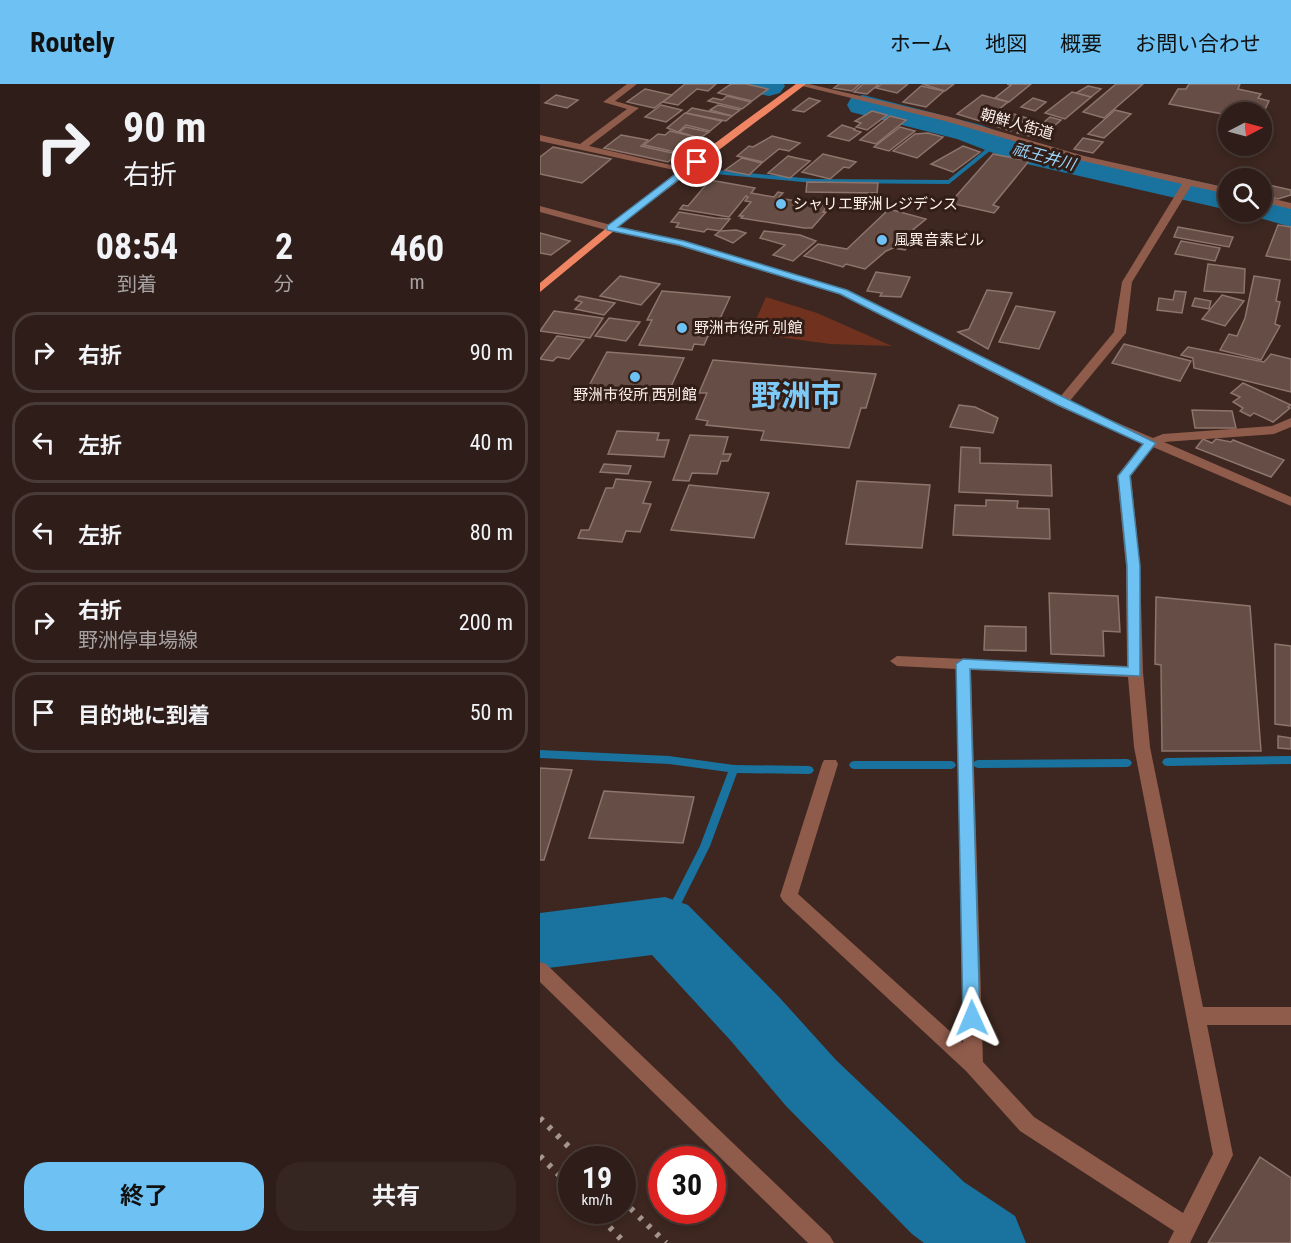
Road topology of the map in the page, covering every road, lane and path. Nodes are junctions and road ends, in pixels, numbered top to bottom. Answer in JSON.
{"nodes":[{"id":1,"x":633,"y":84,"type":"edge"},
{"id":2,"x":800,"y":84,"type":"edge"},
{"id":3,"x":540,"y":138,"type":"edge"},
{"id":4,"x":582,"y":147,"type":"junction"},
{"id":5,"x":685,"y":171,"type":"junction"},
{"id":6,"x":1189,"y":181,"type":"junction"},
{"id":7,"x":1218,"y":188,"type":"edge"},
{"id":8,"x":1272,"y":201,"type":"edge"},
{"id":9,"x":1291,"y":206,"type":"edge"},
{"id":10,"x":540,"y":209,"type":"edge"},
{"id":11,"x":610,"y":228,"type":"junction"},
{"id":12,"x":540,"y":289,"type":"edge"},
{"id":13,"x":1062,"y":403,"type":"junction"},
{"id":14,"x":1291,"y":422,"type":"edge"},
{"id":15,"x":1150,"y":443,"type":"junction"},
{"id":16,"x":1291,"y":502,"type":"edge"},
{"id":17,"x":897,"y":661,"type":"dead end"},
{"id":18,"x":963,"y":664,"type":"junction"},
{"id":19,"x":1135,"y":672,"type":"junction"},
{"id":20,"x":830,"y":764,"type":"dead end"},
{"id":21,"x":540,"y":970,"type":"edge"},
{"id":22,"x":1194,"y":1016,"type":"junction"},
{"id":23,"x":1291,"y":1016,"type":"edge"},
{"id":24,"x":973,"y":1065,"type":"junction"},
{"id":25,"x":1183,"y":1235,"type":"edge"},
{"id":26,"x":823,"y":1243,"type":"edge"}],
"edges":[{"from":1,"to":4,"type":"street"},
{"from":2,"to":5,"type":"main road"},
{"from":2,"to":6,"type":"street","name":"朝鮮人街道"},
{"from":3,"to":4,"type":"street"},
{"from":4,"to":5,"type":"street"},
{"from":5,"to":11,"type":"main road"},
{"from":6,"to":7,"type":"street","name":"朝鮮人街道"},
{"from":6,"to":13,"type":"street"},
{"from":8,"to":9,"type":"street"},
{"from":10,"to":11,"type":"street"},
{"from":11,"to":12,"type":"main road"},
{"from":11,"to":13,"type":"street"},
{"from":13,"to":15,"type":"street"},
{"from":14,"to":15,"type":"street"},
{"from":15,"to":16,"type":"street"},
{"from":15,"to":19,"type":"street"},
{"from":17,"to":18,"type":"street"},
{"from":18,"to":19,"type":"street"},
{"from":18,"to":24,"type":"street"},
{"from":19,"to":22,"type":"street"},
{"from":20,"to":24,"type":"street"},
{"from":21,"to":26,"type":"street"},
{"from":22,"to":23,"type":"street"},
{"from":22,"to":25,"type":"street"},
{"from":24,"to":25,"type":"street"}]}
